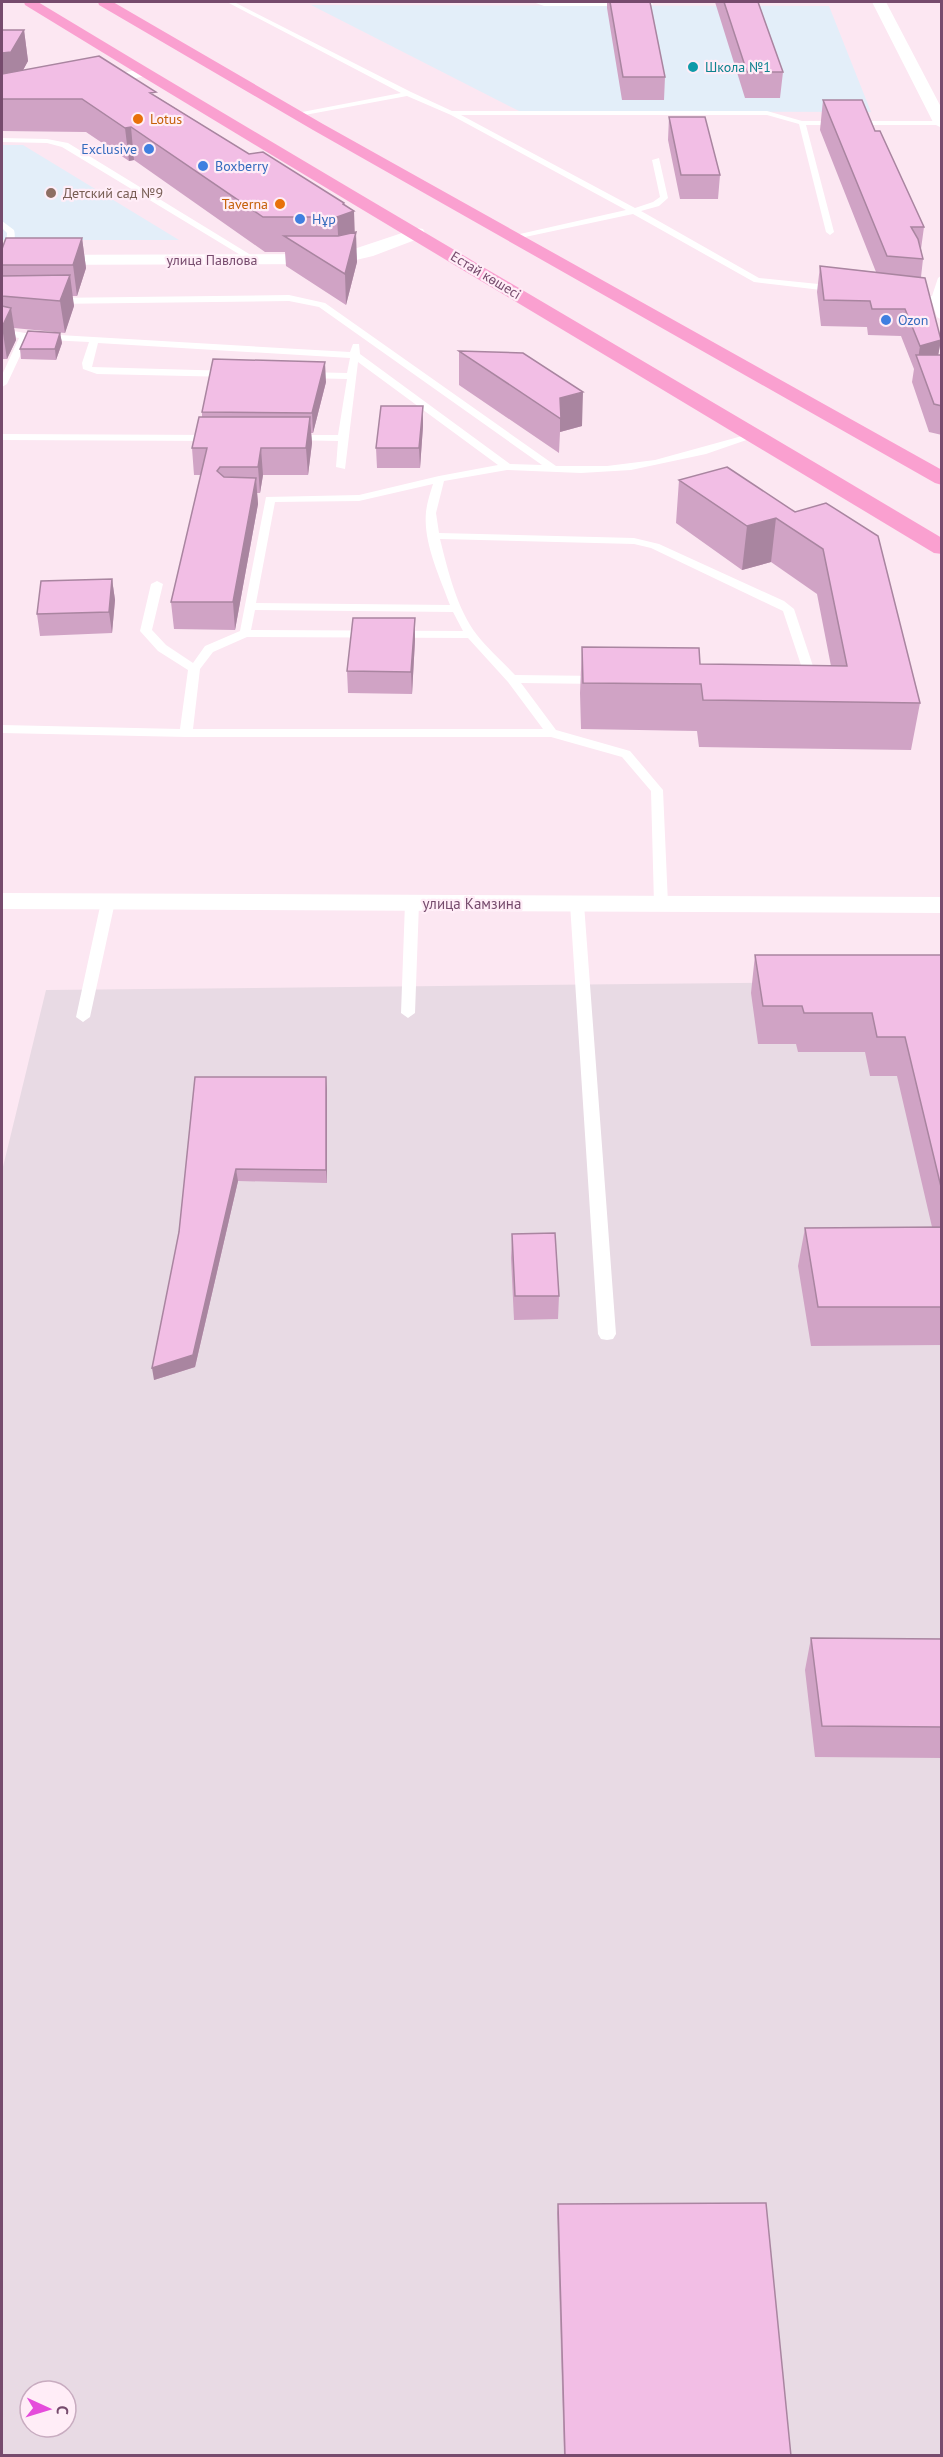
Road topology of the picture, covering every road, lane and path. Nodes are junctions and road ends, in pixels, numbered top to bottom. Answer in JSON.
{"nodes":[{"id":1,"x":30,"y":2,"type":"edge"},
{"id":2,"x":104,"y":2,"type":"edge"},
{"id":3,"x":230,"y":2,"type":"edge"},
{"id":4,"x":536,"y":2,"type":"edge"},
{"id":5,"x":879,"y":2,"type":"edge"},
{"id":6,"x":650,"y":4,"type":"edge"},
{"id":7,"x":145,"y":72,"type":"junction"},
{"id":8,"x":2,"y":90,"type":"edge"},
{"id":9,"x":408,"y":94,"type":"junction"},
{"id":10,"x":451,"y":113,"type":"junction"},
{"id":11,"x":297,"y":115,"type":"junction"},
{"id":12,"x":802,"y":123,"type":"junction"},
{"id":13,"x":941,"y":124,"type":"edge"},
{"id":14,"x":2,"y":140,"type":"edge"},
{"id":15,"x":656,"y":160,"type":"dead end"},
{"id":16,"x":634,"y":211,"type":"junction"},
{"id":17,"x":2,"y":224,"type":"edge"},
{"id":18,"x":830,"y":232,"type":"dead end"},
{"id":19,"x":417,"y":233,"type":"junction"},
{"id":20,"x":514,"y":238,"type":"junction"},
{"id":21,"x":2,"y":259,"type":"edge"},
{"id":22,"x":255,"y":260,"type":"junction"},
{"id":23,"x":942,"y":278,"type":"edge"},
{"id":24,"x":843,"y":290,"type":"edge"},
{"id":25,"x":897,"y":297,"type":"edge"},
{"id":26,"x":936,"y":299,"type":"junction"},
{"id":27,"x":38,"y":302,"type":"edge"},
{"id":28,"x":942,"y":317,"type":"edge"},
{"id":29,"x":359,"y":330,"type":"junction"},
{"id":30,"x":2,"y":332,"type":"edge"},
{"id":31,"x":25,"y":336,"type":"junction"},
{"id":32,"x":94,"y":341,"type":"junction"},
{"id":33,"x":355,"y":356,"type":"junction"},
{"id":34,"x":4,"y":371,"type":"edge"},
{"id":35,"x":247,"y":374,"type":"edge"},
{"id":36,"x":293,"y":375,"type":"edge"},
{"id":37,"x":350,"y":376,"type":"junction"},
{"id":38,"x":2,"y":384,"type":"edge"},
{"id":39,"x":2,"y":436,"type":"edge"},
{"id":40,"x":753,"y":436,"type":"junction"},
{"id":41,"x":225,"y":438,"type":"edge"},
{"id":42,"x":284,"y":438,"type":"edge"},
{"id":43,"x":343,"y":438,"type":"junction"},
{"id":44,"x":341,"y":467,"type":"dead end"},
{"id":45,"x":507,"y":467,"type":"junction"},
{"id":46,"x":554,"y":469,"type":"junction"},
{"id":47,"x":439,"y":479,"type":"junction"},
{"id":48,"x":942,"y":479,"type":"edge"},
{"id":49,"x":434,"y":536,"type":"junction"},
{"id":50,"x":942,"y":548,"type":"edge"},
{"id":51,"x":157,"y":584,"type":"dead end"},
{"id":52,"x":250,"y":606,"type":"junction"},
{"id":53,"x":457,"y":609,"type":"junction"},
{"id":54,"x":245,"y":633,"type":"junction"},
{"id":55,"x":471,"y":635,"type":"junction"},
{"id":56,"x":194,"y":669,"type":"junction"},
{"id":57,"x":512,"y":679,"type":"junction"},
{"id":58,"x":618,"y":681,"type":"edge"},
{"id":59,"x":796,"y":684,"type":"edge"},
{"id":60,"x":2,"y":729,"type":"edge"},
{"id":61,"x":186,"y":733,"type":"junction"},
{"id":62,"x":552,"y":733,"type":"junction"},
{"id":63,"x":2,"y":901,"type":"edge"},
{"id":64,"x":108,"y":902,"type":"junction"},
{"id":65,"x":412,"y":903,"type":"junction"},
{"id":66,"x":577,"y":904,"type":"junction"},
{"id":67,"x":661,"y":904,"type":"junction"},
{"id":68,"x":942,"y":905,"type":"edge"},
{"id":69,"x":408,"y":1013,"type":"dead end"},
{"id":70,"x":83,"y":1017,"type":"dead end"},
{"id":71,"x":607,"y":1334,"type":"dead end"}],
"edges":[{"from":1,"to":7,"type":"main road","name":"Естай көшесі"},
{"from":2,"to":11,"type":"main road"},
{"from":3,"to":9,"type":"lane"},
{"from":4,"to":6,"type":"lane"},
{"from":5,"to":13,"type":"street"},
{"from":7,"to":8,"type":"street"},
{"from":7,"to":19,"type":"main road","name":"Естай көшесі"},
{"from":9,"to":10,"type":"lane"},
{"from":9,"to":11,"type":"lane"},
{"from":10,"to":12,"type":"lane"},
{"from":10,"to":16,"type":"lane"},
{"from":11,"to":20,"type":"main road"},
{"from":12,"to":13,"type":"lane"},
{"from":12,"to":18,"type":"lane"},
{"from":14,"to":22,"type":"lane"},
{"from":15,"to":16,"type":"lane"},
{"from":16,"to":20,"type":"lane"},
{"from":16,"to":24,"type":"lane"},
{"from":17,"to":21,"type":"lane"},
{"from":19,"to":22,"type":"street","name":"улица Павлова"},
{"from":19,"to":40,"type":"main road","name":"Естай көшесі"},
{"from":20,"to":48,"type":"main road"},
{"from":21,"to":22,"type":"street","name":"улица Павлова"},
{"from":23,"to":26,"type":"lane"},
{"from":25,"to":26,"type":"lane"},
{"from":26,"to":28,"type":"lane"},
{"from":27,"to":29,"type":"lane"},
{"from":29,"to":33,"type":"lane"},
{"from":29,"to":46,"type":"lane"},
{"from":30,"to":31,"type":"lane"},
{"from":31,"to":32,"type":"lane"},
{"from":31,"to":34,"type":"lane"},
{"from":32,"to":33,"type":"lane"},
{"from":32,"to":35,"type":"lane"},
{"from":33,"to":37,"type":"lane"},
{"from":33,"to":45,"type":"lane"},
{"from":34,"to":38,"type":"lane"},
{"from":36,"to":37,"type":"lane"},
{"from":37,"to":43,"type":"lane"},
{"from":39,"to":41,"type":"lane"},
{"from":40,"to":46,"type":"lane"},
{"from":40,"to":50,"type":"main road","name":"Естай көшесі"},
{"from":42,"to":43,"type":"lane"},
{"from":43,"to":44,"type":"lane"},
{"from":45,"to":46,"type":"lane"},
{"from":45,"to":47,"type":"lane"},
{"from":47,"to":49,"type":"lane"},
{"from":47,"to":52,"type":"lane"},
{"from":49,"to":53,"type":"lane"},
{"from":49,"to":59,"type":"lane"},
{"from":51,"to":56,"type":"lane"},
{"from":52,"to":53,"type":"lane"},
{"from":52,"to":54,"type":"lane"},
{"from":53,"to":55,"type":"lane"},
{"from":54,"to":55,"type":"lane"},
{"from":54,"to":56,"type":"lane"},
{"from":55,"to":57,"type":"lane"},
{"from":56,"to":61,"type":"lane"},
{"from":57,"to":58,"type":"lane"},
{"from":57,"to":62,"type":"lane"},
{"from":60,"to":61,"type":"lane"},
{"from":61,"to":62,"type":"lane"},
{"from":62,"to":67,"type":"lane"},
{"from":63,"to":64,"type":"street","name":"улица Камзина"},
{"from":64,"to":65,"type":"street","name":"улица Камзина"},
{"from":64,"to":70,"type":"lane"},
{"from":65,"to":66,"type":"street","name":"улица Камзина"},
{"from":65,"to":69,"type":"lane"},
{"from":66,"to":67,"type":"street","name":"улица Камзина"},
{"from":66,"to":71,"type":"lane"},
{"from":67,"to":68,"type":"street","name":"улица Камзина"}]}
